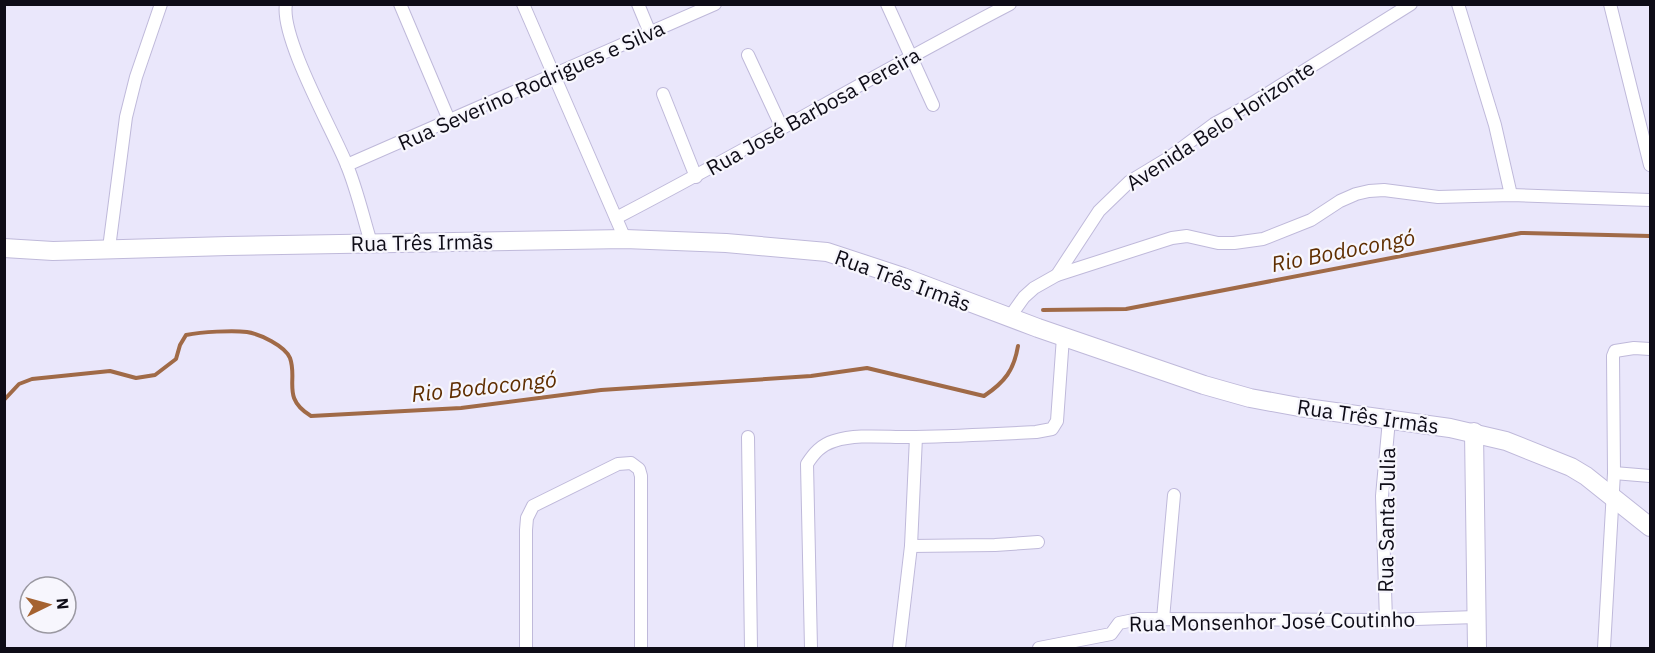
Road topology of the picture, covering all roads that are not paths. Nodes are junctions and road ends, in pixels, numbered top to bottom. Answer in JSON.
{"nodes":[{"id":1,"x":161,"y":4,"type":"edge"},
{"id":2,"x":286,"y":4,"type":"edge"},
{"id":3,"x":400,"y":4,"type":"edge"},
{"id":4,"x":523,"y":4,"type":"edge"},
{"id":5,"x":638,"y":4,"type":"edge"},
{"id":6,"x":715,"y":4,"type":"edge"},
{"id":7,"x":887,"y":4,"type":"edge"},
{"id":8,"x":1010,"y":4,"type":"edge"},
{"id":9,"x":1411,"y":4,"type":"edge"},
{"id":10,"x":1458,"y":4,"type":"edge"},
{"id":11,"x":1610,"y":4,"type":"edge"},
{"id":12,"x":650,"y":33,"type":"junction"},
{"id":13,"x":748,"y":55,"type":"dead end"},
{"id":14,"x":910,"y":56,"type":"junction"},
{"id":15,"x":554,"y":75,"type":"junction"},
{"id":16,"x":663,"y":94,"type":"dead end"},
{"id":17,"x":933,"y":105,"type":"dead end"},
{"id":18,"x":449,"y":120,"type":"junction"},
{"id":19,"x":782,"y":128,"type":"junction"},
{"id":20,"x":347,"y":165,"type":"junction"},
{"id":21,"x":1650,"y":165,"type":"edge"},
{"id":22,"x":696,"y":177,"type":"junction"},
{"id":23,"x":1511,"y":195,"type":"junction"},
{"id":24,"x":1650,"y":200,"type":"edge"},
{"id":25,"x":616,"y":218,"type":"junction"},
{"id":26,"x":626,"y":240,"type":"junction"},
{"id":27,"x":371,"y":243,"type":"junction"},
{"id":28,"x":4,"y":248,"type":"edge"},
{"id":29,"x":108,"y":248,"type":"junction"},
{"id":30,"x":1057,"y":274,"type":"junction"},
{"id":31,"x":1011,"y":319,"type":"junction"},
{"id":32,"x":1063,"y":337,"type":"junction"},
{"id":33,"x":1650,"y":349,"type":"edge"},
{"id":34,"x":1389,"y":420,"type":"junction"},
{"id":35,"x":1474,"y":432,"type":"junction"},
{"id":36,"x":748,"y":437,"type":"dead end"},
{"id":37,"x":916,"y":437,"type":"junction"},
{"id":38,"x":1614,"y":472,"type":"junction"},
{"id":39,"x":1650,"y":476,"type":"edge"},
{"id":40,"x":1174,"y":495,"type":"dead end"},
{"id":41,"x":1613,"y":496,"type":"junction"},
{"id":42,"x":1650,"y":526,"type":"edge"},
{"id":43,"x":1038,"y":542,"type":"dead end"},
{"id":44,"x":911,"y":546,"type":"junction"},
{"id":45,"x":1476,"y":617,"type":"junction"},
{"id":46,"x":1164,"y":619,"type":"junction"},
{"id":47,"x":1386,"y":620,"type":"junction"},
{"id":48,"x":1111,"y":634,"type":"junction"},
{"id":49,"x":526,"y":648,"type":"edge"},
{"id":50,"x":641,"y":648,"type":"edge"},
{"id":51,"x":751,"y":648,"type":"edge"},
{"id":52,"x":811,"y":648,"type":"edge"},
{"id":53,"x":899,"y":648,"type":"edge"},
{"id":54,"x":1039,"y":648,"type":"edge"},
{"id":55,"x":1111,"y":648,"type":"edge"},
{"id":56,"x":1477,"y":648,"type":"edge"},
{"id":57,"x":1604,"y":648,"type":"edge"}],
"edges":[{"from":1,"to":29,"type":"street"},
{"from":2,"to":20,"type":"street"},
{"from":3,"to":18,"type":"street"},
{"from":4,"to":15,"type":"street"},
{"from":5,"to":12,"type":"street"},
{"from":6,"to":12,"type":"street","name":"Rua Severino Rodrigues e Silva"},
{"from":7,"to":14,"type":"street"},
{"from":8,"to":14,"type":"street","name":"Rua José Barbosa Pereira"},
{"from":9,"to":30,"type":"street","name":"Avenida Belo Horizonte"},
{"from":10,"to":23,"type":"street"},
{"from":11,"to":21,"type":"street"},
{"from":12,"to":15,"type":"street","name":"Rua Severino Rodrigues e Silva"},
{"from":13,"to":19,"type":"street"},
{"from":14,"to":17,"type":"street"},
{"from":14,"to":19,"type":"street","name":"Rua José Barbosa Pereira"},
{"from":15,"to":18,"type":"street","name":"Rua Severino Rodrigues e Silva"},
{"from":15,"to":25,"type":"street"},
{"from":16,"to":22,"type":"street"},
{"from":18,"to":20,"type":"street","name":"Rua Severino Rodrigues e Silva"},
{"from":19,"to":22,"type":"street","name":"Rua José Barbosa Pereira"},
{"from":20,"to":27,"type":"street"},
{"from":22,"to":25,"type":"street","name":"Rua José Barbosa Pereira"},
{"from":23,"to":24,"type":"street"},
{"from":23,"to":30,"type":"street"},
{"from":25,"to":26,"type":"street"},
{"from":26,"to":27,"type":"street","name":"Rua Três Irmãs"},
{"from":26,"to":31,"type":"street","name":"Rua Três Irmãs"},
{"from":27,"to":29,"type":"street","name":"Rua Três Irmãs"},
{"from":28,"to":29,"type":"street","name":"Rua Três Irmãs"},
{"from":30,"to":31,"type":"street"},
{"from":31,"to":32,"type":"street","name":"Rua Três Irmãs"},
{"from":32,"to":34,"type":"street","name":"Rua Três Irmãs"},
{"from":32,"to":37,"type":"street"},
{"from":33,"to":38,"type":"street"},
{"from":34,"to":35,"type":"street","name":"Rua Três Irmãs"},
{"from":34,"to":47,"type":"street","name":"Rua Santa Julia"},
{"from":35,"to":41,"type":"street","name":"Rua Três Irmãs"},
{"from":35,"to":45,"type":"street"},
{"from":36,"to":51,"type":"street"},
{"from":37,"to":44,"type":"street"},
{"from":37,"to":52,"type":"street"},
{"from":38,"to":39,"type":"street"},
{"from":38,"to":41,"type":"street"},
{"from":40,"to":46,"type":"street"},
{"from":41,"to":42,"type":"street","name":"Rua Três Irmãs"},
{"from":41,"to":57,"type":"street"},
{"from":43,"to":44,"type":"street"},
{"from":44,"to":53,"type":"street"},
{"from":45,"to":47,"type":"street","name":"Rua Monsenhor José Coutinho"},
{"from":45,"to":56,"type":"street"},
{"from":46,"to":47,"type":"street","name":"Rua Monsenhor José Coutinho"},
{"from":46,"to":48,"type":"street","name":"Rua Monsenhor José Coutinho"},
{"from":48,"to":54,"type":"street","name":"Rua Monsenhor José Coutinho"},
{"from":48,"to":55,"type":"street"},
{"from":49,"to":50,"type":"street"}]}
